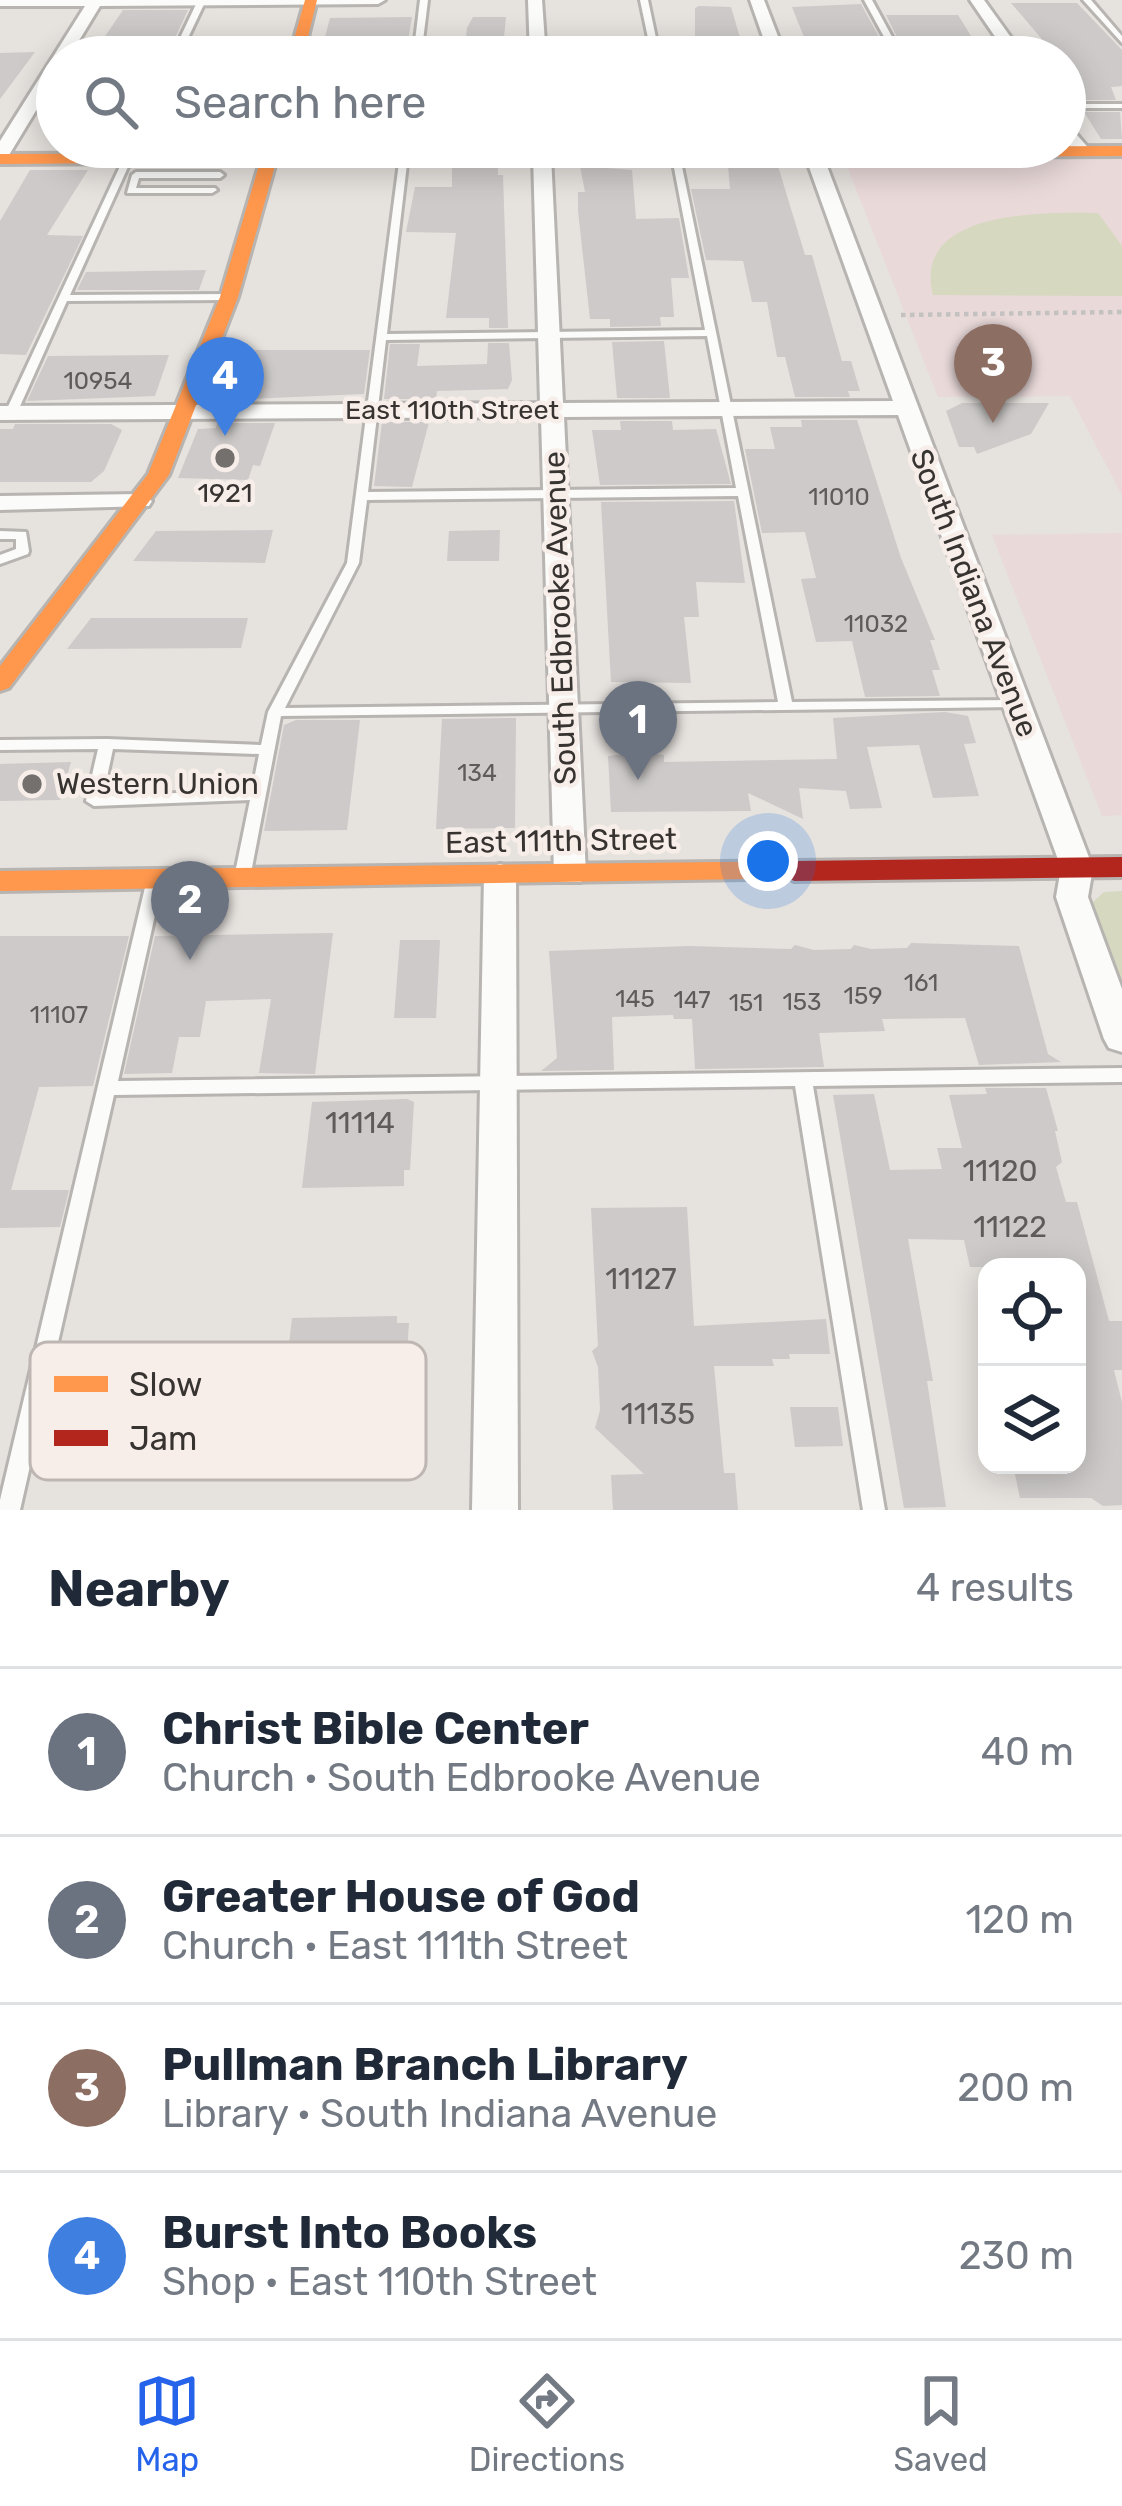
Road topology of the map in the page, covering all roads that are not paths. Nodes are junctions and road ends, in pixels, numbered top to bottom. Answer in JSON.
{"nodes":[{"id":1,"x":201,"y":0,"type":"edge"},
{"id":2,"x":311,"y":0,"type":"edge"},
{"id":3,"x":378,"y":0,"type":"edge"},
{"id":4,"x":424,"y":0,"type":"edge"},
{"id":5,"x":535,"y":0,"type":"edge"},
{"id":6,"x":644,"y":0,"type":"edge"},
{"id":7,"x":757,"y":0,"type":"edge"},
{"id":8,"x":868,"y":0,"type":"edge"},
{"id":9,"x":977,"y":0,"type":"edge"},
{"id":10,"x":1087,"y":0,"type":"edge"},
{"id":11,"x":96,"y":1,"type":"edge"},
{"id":12,"x":0,"y":2,"type":"edge"},
{"id":13,"x":74,"y":36,"type":"edge"},
{"id":14,"x":185,"y":36,"type":"edge"},
{"id":15,"x":302,"y":36,"type":"edge"},
{"id":16,"x":420,"y":36,"type":"edge"},
{"id":17,"x":537,"y":36,"type":"edge"},
{"id":18,"x":652,"y":36,"type":"edge"},
{"id":19,"x":770,"y":36,"type":"edge"},
{"id":20,"x":887,"y":36,"type":"edge"},
{"id":21,"x":1002,"y":36,"type":"edge"},
{"id":22,"x":1122,"y":41,"type":"edge"},
{"id":23,"x":36,"y":98,"type":"edge"},
{"id":24,"x":1086,"y":106,"type":"edge"},
{"id":25,"x":1122,"y":106,"type":"edge"},
{"id":26,"x":1122,"y":151,"type":"edge"},
{"id":27,"x":1086,"y":152,"type":"edge"},
{"id":28,"x":36,"y":156,"type":"edge"},
{"id":29,"x":0,"y":157,"type":"edge"},
{"id":30,"x":124,"y":168,"type":"edge"},
{"id":31,"x":166,"y":168,"type":"edge"},
{"id":32,"x":176,"y":168,"type":"edge"},
{"id":33,"x":265,"y":168,"type":"edge"},
{"id":34,"x":403,"y":168,"type":"edge"},
{"id":35,"x":543,"y":168,"type":"edge"},
{"id":36,"x":678,"y":168,"type":"edge"},
{"id":37,"x":818,"y":168,"type":"edge"},
{"id":38,"x":220,"y":175,"type":"dead end"},
{"id":39,"x":212,"y":190,"type":"dead end"},
{"id":40,"x":229,"y":297,"type":"junction"},
{"id":41,"x":64,"y":298,"type":"junction"},
{"id":42,"x":711,"y":333,"type":"junction"},
{"id":43,"x":549,"y":335,"type":"junction"},
{"id":44,"x":382,"y":337,"type":"junction"},
{"id":45,"x":904,"y":408,"type":"junction"},
{"id":46,"x":726,"y":409,"type":"junction"},
{"id":47,"x":552,"y":410,"type":"junction"},
{"id":48,"x":372,"y":411,"type":"junction"},
{"id":49,"x":183,"y":412,"type":"junction"},
{"id":50,"x":5,"y":413,"type":"edge"},
{"id":51,"x":743,"y":492,"type":"junction"},
{"id":52,"x":555,"y":494,"type":"junction"},
{"id":53,"x":362,"y":496,"type":"junction"},
{"id":54,"x":140,"y":501,"type":"junction"},
{"id":55,"x":0,"y":502,"type":"edge"},
{"id":56,"x":0,"y":535,"type":"edge"},
{"id":57,"x":0,"y":560,"type":"edge"},
{"id":58,"x":0,"y":683,"type":"edge"},
{"id":59,"x":1015,"y":704,"type":"junction"},
{"id":60,"x":786,"y":706,"type":"junction"},
{"id":61,"x":564,"y":709,"type":"junction"},
{"id":62,"x":275,"y":712,"type":"junction"},
{"id":63,"x":106,"y":744,"type":"junction"},
{"id":64,"x":0,"y":745,"type":"edge"},
{"id":65,"x":265,"y":750,"type":"junction"},
{"id":66,"x":257,"y":795,"type":"junction"},
{"id":67,"x":1077,"y":868,"type":"junction"},
{"id":68,"x":1122,"y":868,"type":"edge"},
{"id":69,"x":570,"y":874,"type":"junction"},
{"id":70,"x":500,"y":875,"type":"junction"},
{"id":71,"x":242,"y":878,"type":"junction"},
{"id":72,"x":155,"y":879,"type":"junction"},
{"id":73,"x":0,"y":881,"type":"edge"},
{"id":74,"x":1122,"y":1040,"type":"edge"},
{"id":75,"x":1122,"y":1076,"type":"edge"},
{"id":76,"x":803,"y":1079,"type":"junction"},
{"id":77,"x":498,"y":1083,"type":"junction"},
{"id":78,"x":106,"y":1088,"type":"junction"},
{"id":79,"x":48,"y":1342,"type":"edge"},
{"id":80,"x":30,"y":1419,"type":"edge"},
{"id":81,"x":9,"y":1510,"type":"edge"},
{"id":82,"x":495,"y":1510,"type":"edge"},
{"id":83,"x":874,"y":1510,"type":"edge"}],
"edges":[{"from":1,"to":2,"type":"street"},
{"from":1,"to":11,"type":"street"},
{"from":1,"to":14,"type":"lane"},
{"from":2,"to":3,"type":"street"},
{"from":2,"to":15,"type":"main road"},
{"from":4,"to":16,"type":"lane"},
{"from":5,"to":17,"type":"street"},
{"from":6,"to":18,"type":"lane"},
{"from":7,"to":19,"type":"street"},
{"from":8,"to":20,"type":"lane"},
{"from":9,"to":21,"type":"street"},
{"from":10,"to":22,"type":"lane"},
{"from":11,"to":12,"type":"street"},
{"from":11,"to":13,"type":"street"},
{"from":23,"to":29,"type":"street"},
{"from":24,"to":25,"type":"lane"},
{"from":26,"to":27,"type":"main road"},
{"from":28,"to":29,"type":"main road"},
{"from":30,"to":41,"type":"lane"},
{"from":31,"to":39,"type":"lane"},
{"from":32,"to":38,"type":"lane"},
{"from":33,"to":40,"type":"main road"},
{"from":34,"to":44,"type":"lane"},
{"from":35,"to":43,"type":"street","name":"South Edbrooke Avenue"},
{"from":36,"to":42,"type":"lane"},
{"from":37,"to":45,"type":"street","name":"South Indiana Avenue"},
{"from":40,"to":41,"type":"lane"},
{"from":40,"to":49,"type":"main road"},
{"from":41,"to":50,"type":"lane"},
{"from":42,"to":43,"type":"lane"},
{"from":42,"to":46,"type":"lane"},
{"from":43,"to":44,"type":"lane"},
{"from":43,"to":47,"type":"street","name":"South Edbrooke Avenue"},
{"from":44,"to":48,"type":"lane"},
{"from":45,"to":46,"type":"street","name":"East 110th Street"},
{"from":45,"to":59,"type":"street","name":"South Indiana Avenue"},
{"from":46,"to":47,"type":"street","name":"East 110th Street"},
{"from":46,"to":51,"type":"lane"},
{"from":47,"to":48,"type":"street","name":"East 110th Street"},
{"from":47,"to":52,"type":"street","name":"South Edbrooke Avenue"},
{"from":48,"to":49,"type":"street","name":"East 110th Street"},
{"from":48,"to":53,"type":"lane"},
{"from":49,"to":50,"type":"street","name":"East 110th Street"},
{"from":49,"to":54,"type":"main road"},
{"from":51,"to":52,"type":"lane"},
{"from":51,"to":60,"type":"lane"},
{"from":52,"to":53,"type":"lane"},
{"from":52,"to":61,"type":"street","name":"South Edbrooke Avenue"},
{"from":53,"to":62,"type":"lane"},
{"from":54,"to":55,"type":"street"},
{"from":54,"to":58,"type":"main road"},
{"from":56,"to":57,"type":"lane"},
{"from":59,"to":60,"type":"lane"},
{"from":59,"to":67,"type":"street","name":"South Indiana Avenue"},
{"from":60,"to":61,"type":"lane"},
{"from":61,"to":62,"type":"lane"},
{"from":61,"to":69,"type":"street","name":"South Edbrooke Avenue"},
{"from":62,"to":65,"type":"lane"},
{"from":63,"to":64,"type":"lane"},
{"from":63,"to":65,"type":"lane"},
{"from":63,"to":66,"type":"lane"},
{"from":65,"to":66,"type":"lane"},
{"from":66,"to":71,"type":"lane"},
{"from":67,"to":68,"type":"main road","name":"East 111th Street"},
{"from":67,"to":69,"type":"main road","name":"East 111th Street"},
{"from":67,"to":74,"type":"street","name":"South Indiana Avenue"},
{"from":69,"to":70,"type":"main road","name":"East 111th Street"},
{"from":70,"to":71,"type":"main road","name":"East 111th Street"},
{"from":70,"to":77,"type":"street"},
{"from":71,"to":72,"type":"main road","name":"East 111th Street"},
{"from":72,"to":73,"type":"main road","name":"East 111th Street"},
{"from":72,"to":78,"type":"lane"},
{"from":75,"to":76,"type":"lane"},
{"from":76,"to":77,"type":"lane"},
{"from":76,"to":83,"type":"lane"},
{"from":77,"to":78,"type":"lane"},
{"from":77,"to":82,"type":"street"},
{"from":78,"to":79,"type":"lane"},
{"from":80,"to":81,"type":"lane"}]}
